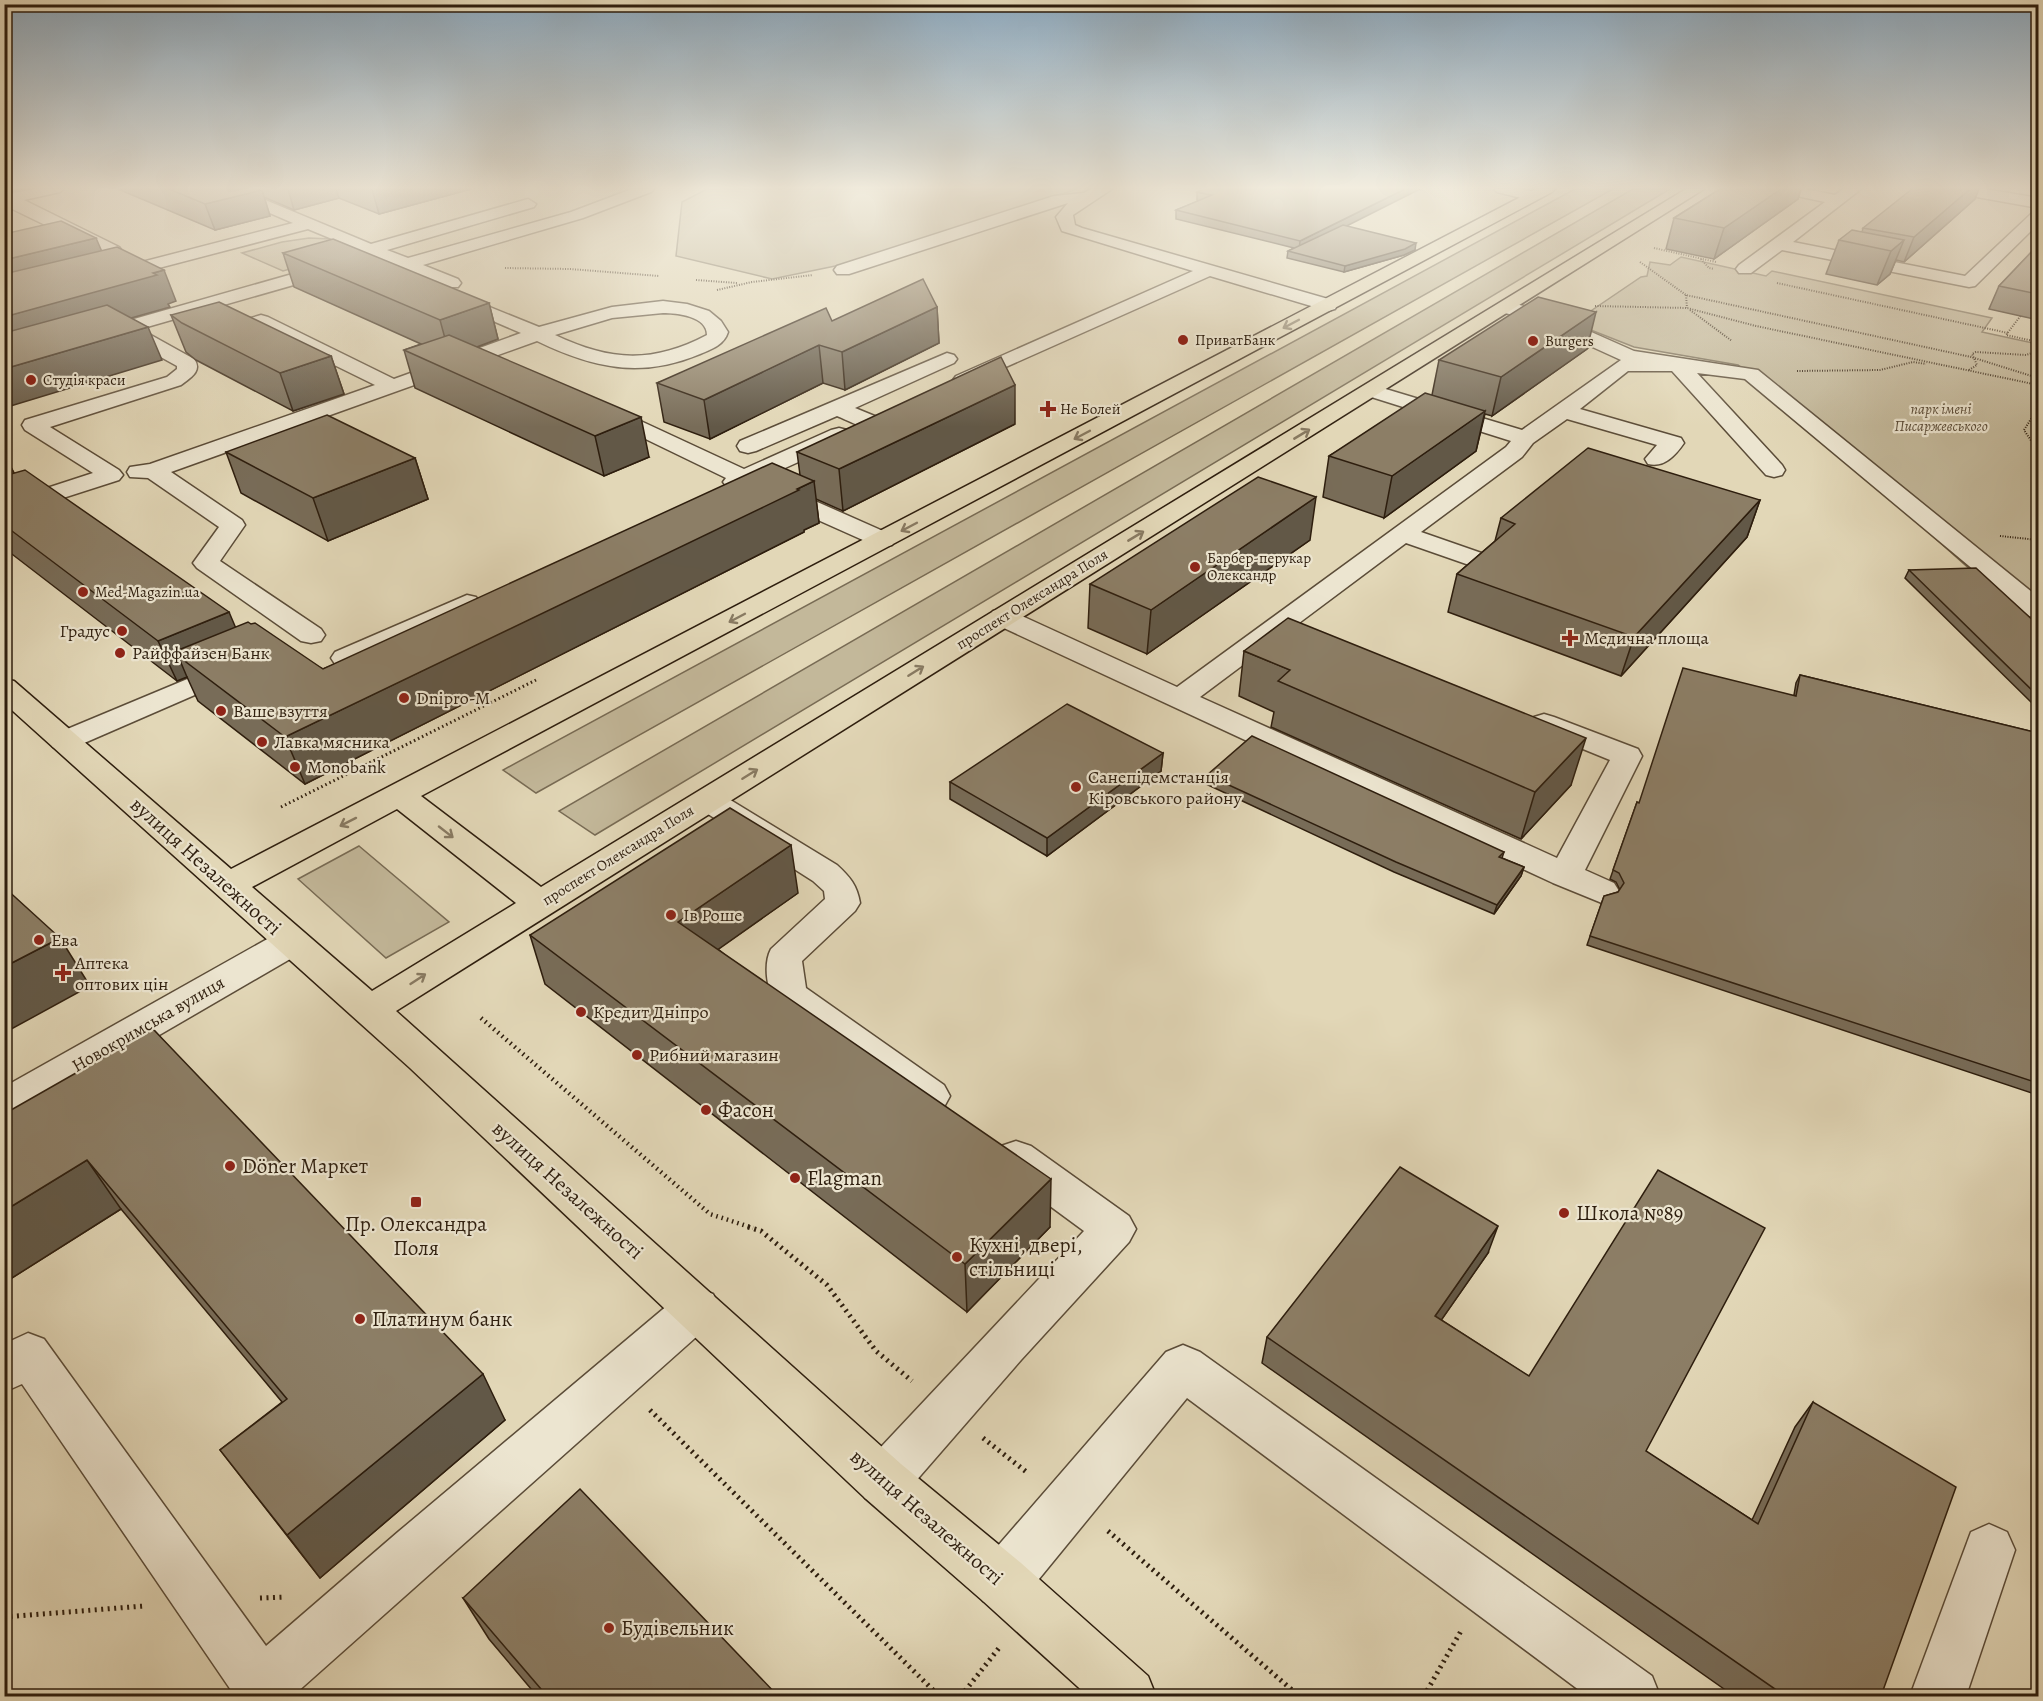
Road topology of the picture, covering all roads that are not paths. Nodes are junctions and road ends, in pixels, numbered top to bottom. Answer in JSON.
{"nodes":[{"id":1,"x":137,"y":268,"type":"edge"},
{"id":2,"x":319,"y":268,"type":"edge"},
{"id":3,"x":416,"y":268,"type":"edge"},
{"id":4,"x":848,"y":268,"type":"edge"},
{"id":5,"x":1202,"y":268,"type":"edge"},
{"id":6,"x":1397,"y":268,"type":"edge"},
{"id":7,"x":1570,"y":268,"type":"edge"},
{"id":8,"x":1901,"y":268,"type":"edge"},
{"id":9,"x":1983,"y":268,"type":"edge"},
{"id":10,"x":843,"y":270,"type":"road end"},
{"id":11,"x":1208,"y":270,"type":"junction"},
{"id":12,"x":96,"y":279,"type":"edge"},
{"id":13,"x":1328,"y":305,"type":"junction"},
{"id":14,"x":1507,"y":308,"type":"junction"},
{"id":15,"x":123,"y":328,"type":"junction"},
{"id":16,"x":540,"y":334,"type":"junction"},
{"id":17,"x":80,"y":340,"type":"edge"},
{"id":18,"x":166,"y":349,"type":"junction"},
{"id":19,"x":486,"y":353,"type":"junction"},
{"id":20,"x":947,"y":359,"type":"dead end"},
{"id":21,"x":508,"y":363,"type":"edge"},
{"id":22,"x":1678,"y":365,"type":"junction"},
{"id":23,"x":393,"y":386,"type":"junction"},
{"id":24,"x":945,"y":388,"type":"edge"},
{"id":25,"x":1372,"y":391,"type":"junction"},
{"id":26,"x":583,"y":400,"type":"edge"},
{"id":27,"x":837,"y":408,"type":"junction"},
{"id":28,"x":1564,"y":411,"type":"junction"},
{"id":29,"x":891,"y":412,"type":"edge"},
{"id":30,"x":869,"y":422,"type":"junction"},
{"id":31,"x":1525,"y":438,"type":"junction"},
{"id":32,"x":748,"y":446,"type":"dead end"},
{"id":33,"x":1656,"y":459,"type":"dead end"},
{"id":34,"x":1774,"y":470,"type":"dead end"},
{"id":35,"x":153,"y":471,"type":"junction"},
{"id":36,"x":111,"y":475,"type":"junction"},
{"id":37,"x":744,"y":478,"type":"junction"},
{"id":38,"x":712,"y":492,"type":"edge"},
{"id":39,"x":4,"y":510,"type":"edge"},
{"id":40,"x":1404,"y":534,"type":"junction"},
{"id":41,"x":884,"y":540,"type":"junction"},
{"id":42,"x":1481,"y":561,"type":"edge"},
{"id":43,"x":494,"y":591,"type":"edge"},
{"id":44,"x":2038,"y":610,"type":"edge"},
{"id":45,"x":1002,"y":617,"type":"junction"},
{"id":46,"x":1288,"y":620,"type":"junction"},
{"id":47,"x":1321,"y":633,"type":"edge"},
{"id":48,"x":311,"y":635,"type":"dead end"},
{"id":49,"x":259,"y":657,"type":"edge"},
{"id":50,"x":345,"y":658,"type":"edge"},
{"id":51,"x":1179,"y":699,"type":"junction"},
{"id":52,"x":10,"y":700,"type":"edge"},
{"id":53,"x":1519,"y":713,"type":"edge"},
{"id":54,"x":64,"y":741,"type":"junction"},
{"id":55,"x":400,"y":796,"type":"junction"},
{"id":56,"x":708,"y":800,"type":"junction"},
{"id":57,"x":1565,"y":875,"type":"junction"},
{"id":58,"x":228,"y":885,"type":"junction"},
{"id":59,"x":1602,"y":891,"type":"dead end"},
{"id":60,"x":539,"y":903,"type":"junction"},
{"id":61,"x":291,"y":942,"type":"junction"},
{"id":62,"x":368,"y":1011,"type":"junction"},
{"id":63,"x":4,"y":1106,"type":"edge"},
{"id":64,"x":697,"y":1308,"type":"junction"},
{"id":65,"x":4,"y":1370,"type":"edge"},
{"id":66,"x":883,"y":1482,"type":"junction"},
{"id":67,"x":1989,"y":1550,"type":"dead end"},
{"id":68,"x":1002,"y":1582,"type":"junction"},
{"id":69,"x":264,"y":1692,"type":"edge"},
{"id":70,"x":1128,"y":1696,"type":"edge"},
{"id":71,"x":1632,"y":1696,"type":"edge"},
{"id":72,"x":1938,"y":1696,"type":"edge"}],
"edges":[{"from":1,"to":12,"type":"street"},
{"from":2,"to":15,"type":"street"},
{"from":3,"to":16,"type":"street"},
{"from":4,"to":10,"type":"street"},
{"from":5,"to":11,"type":"street"},
{"from":6,"to":13,"type":"main road"},
{"from":7,"to":14,"type":"main road","name":"проспект Олександра Поля"},
{"from":8,"to":9,"type":"street"},
{"from":11,"to":13,"type":"street"},
{"from":11,"to":24,"type":"street"},
{"from":13,"to":41,"type":"main road","one_way":true},
{"from":14,"to":22,"type":"street"},
{"from":14,"to":25,"type":"main road","name":"проспект Олександра Поля"},
{"from":15,"to":17,"type":"street"},
{"from":15,"to":18,"type":"street"},
{"from":16,"to":16,"type":"street"},
{"from":16,"to":19,"type":"street"},
{"from":18,"to":23,"type":"street"},
{"from":18,"to":36,"type":"street"},
{"from":19,"to":21,"type":"street"},
{"from":19,"to":23,"type":"street"},
{"from":20,"to":27,"type":"street"},
{"from":22,"to":28,"type":"street"},
{"from":22,"to":34,"type":"street"},
{"from":22,"to":44,"type":"street"},
{"from":23,"to":35,"type":"street"},
{"from":25,"to":31,"type":"street"},
{"from":45,"to":25,"type":"main road","name":"проспект Олександра Поля","one_way":true},
{"from":26,"to":37,"type":"street"},
{"from":27,"to":30,"type":"street"},
{"from":27,"to":32,"type":"street"},
{"from":28,"to":31,"type":"street"},
{"from":28,"to":33,"type":"street"},
{"from":29,"to":30,"type":"street"},
{"from":30,"to":37,"type":"street"},
{"from":31,"to":40,"type":"street"},
{"from":35,"to":36,"type":"street"},
{"from":35,"to":48,"type":"street"},
{"from":36,"to":39,"type":"street"},
{"from":37,"to":38,"type":"street"},
{"from":37,"to":41,"type":"street"},
{"from":40,"to":42,"type":"street"},
{"from":40,"to":46,"type":"street"},
{"from":41,"to":55,"type":"main road","one_way":true},
{"from":43,"to":50,"type":"street"},
{"from":45,"to":51,"type":"street"},
{"from":56,"to":45,"type":"main road","name":"проспект Олександра Поля","one_way":true},
{"from":46,"to":47,"type":"street"},
{"from":46,"to":51,"type":"street"},
{"from":49,"to":54,"type":"street"},
{"from":51,"to":57,"type":"street"},
{"from":52,"to":54,"type":"main road","name":"вулиця Незалежності"},
{"from":53,"to":57,"type":"street"},
{"from":54,"to":58,"type":"main road","name":"вулиця Незалежності"},
{"from":55,"to":58,"type":"main road","one_way":true},
{"from":55,"to":60,"type":"main road","one_way":true},
{"from":56,"to":60,"type":"main road","name":"проспект Олександра Поля"},
{"from":56,"to":66,"type":"street"},
{"from":57,"to":59,"type":"street"},
{"from":58,"to":61,"type":"main road","name":"вулиця Незалежності"},
{"from":62,"to":60,"type":"main road","name":"проспект Олександра Поля","one_way":true},
{"from":61,"to":62,"type":"main road","name":"вулиця Незалежності"},
{"from":61,"to":63,"type":"street","name":"Новокримська вулиця"},
{"from":62,"to":64,"type":"main road","name":"вулиця Незалежності"},
{"from":64,"to":66,"type":"main road","name":"вулиця Незалежності"},
{"from":64,"to":69,"type":"street"},
{"from":65,"to":69,"type":"street"},
{"from":66,"to":68,"type":"main road","name":"вулиця Незалежності"},
{"from":67,"to":72,"type":"street"},
{"from":68,"to":70,"type":"main road","name":"вулиця Незалежності"},
{"from":68,"to":71,"type":"street"}]}
